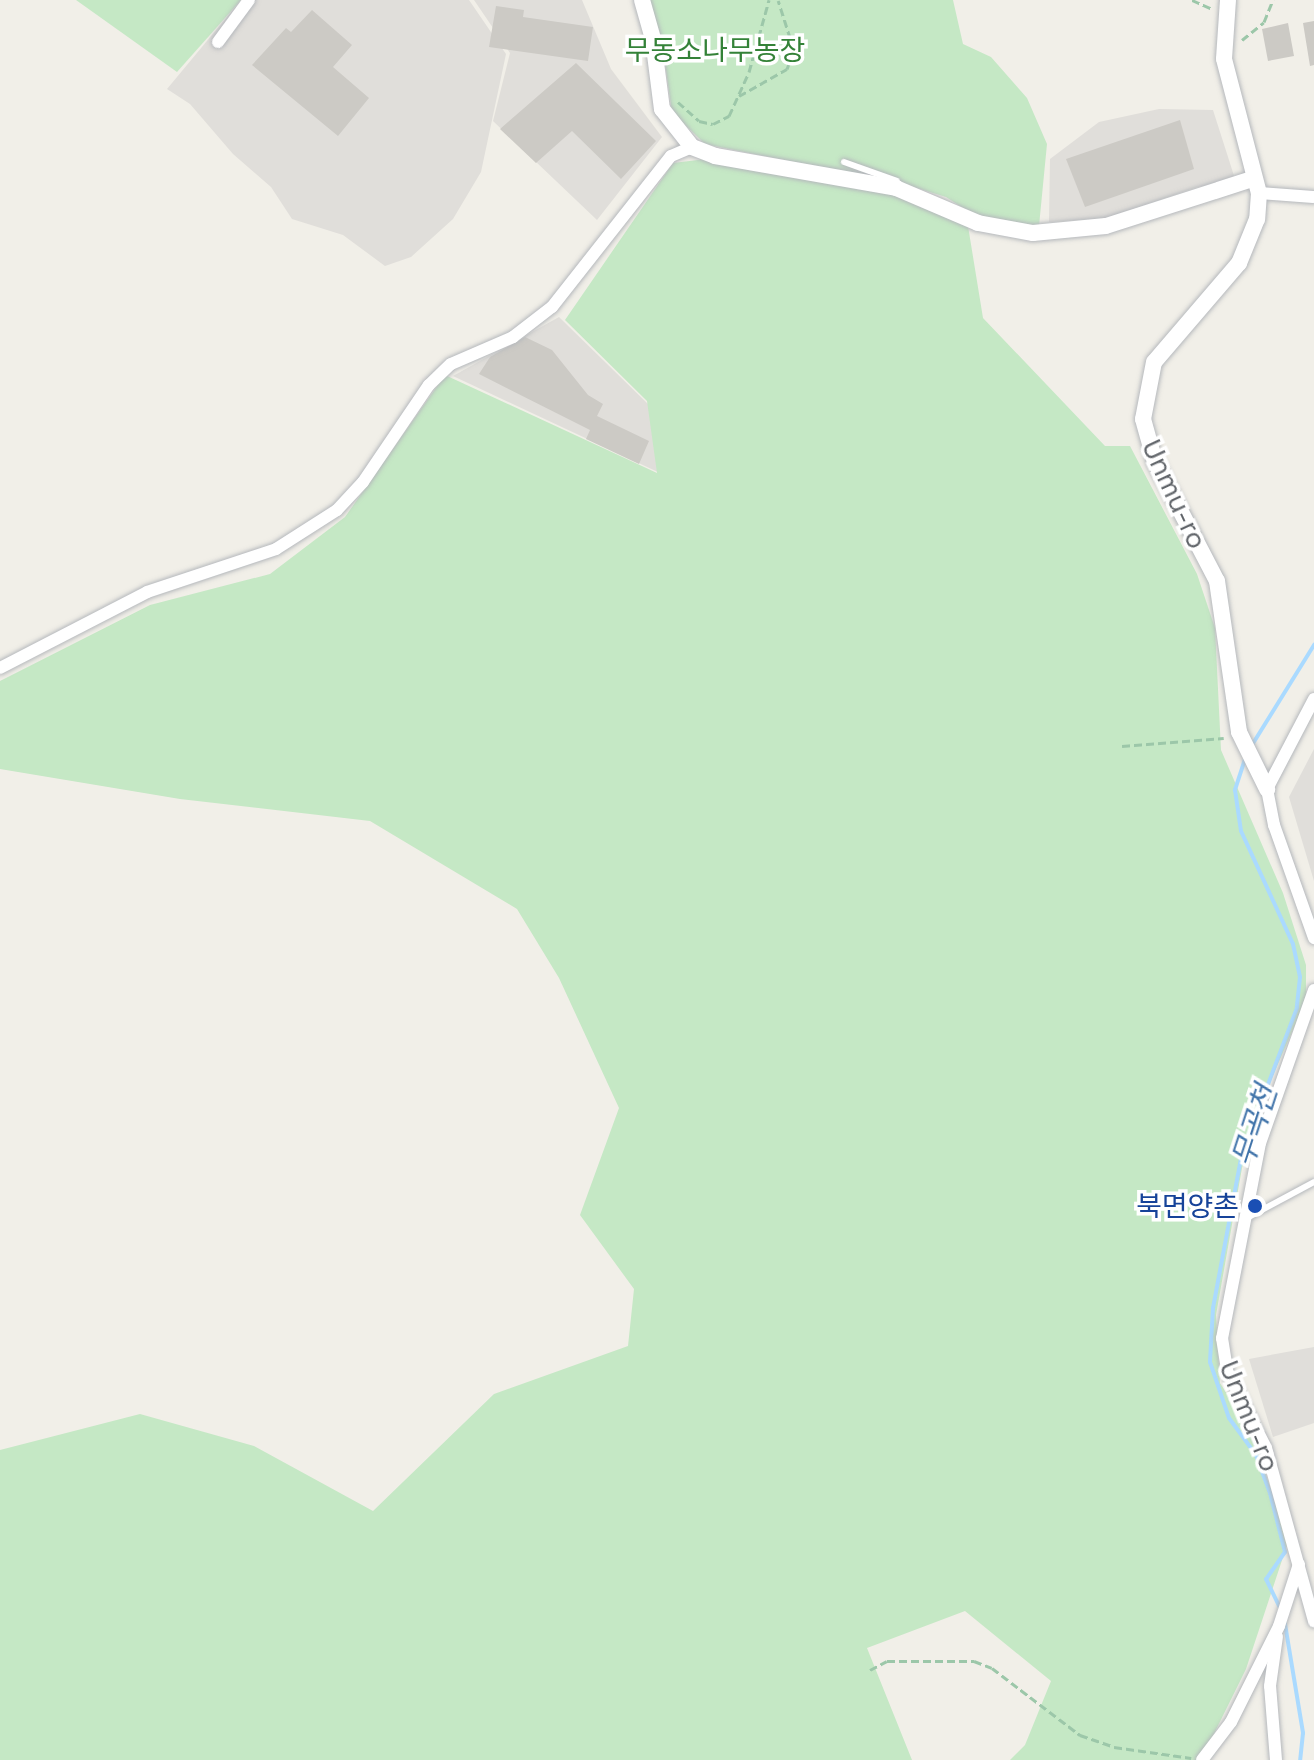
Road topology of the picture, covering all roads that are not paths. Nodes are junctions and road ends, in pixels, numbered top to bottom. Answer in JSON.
{"nodes":[{"id":1,"x":249,"y":0,"type":"edge"},
{"id":2,"x":642,"y":0,"type":"edge"},
{"id":3,"x":1228,"y":7,"type":"edge"},
{"id":4,"x":218,"y":42,"type":"dead end"},
{"id":5,"x":692,"y":147,"type":"junction"},
{"id":6,"x":844,"y":162,"type":"dead end"},
{"id":7,"x":1256,"y":186,"type":"junction"},
{"id":8,"x":921,"y":195,"type":"junction"},
{"id":9,"x":1314,"y":197,"type":"edge"},
{"id":10,"x":0,"y":668,"type":"edge"},
{"id":11,"x":1314,"y":699,"type":"edge"},
{"id":12,"x":1267,"y":789,"type":"junction"},
{"id":13,"x":1314,"y":938,"type":"edge"},
{"id":14,"x":1314,"y":990,"type":"edge"},
{"id":15,"x":1314,"y":1182,"type":"edge"},
{"id":16,"x":1245,"y":1219,"type":"junction"},
{"id":17,"x":1299,"y":1564,"type":"junction"},
{"id":18,"x":1314,"y":1621,"type":"edge"},
{"id":19,"x":1279,"y":1626,"type":"junction"},
{"id":20,"x":1203,"y":1760,"type":"edge"},
{"id":21,"x":1276,"y":1760,"type":"edge"}],
"edges":[{"from":1,"to":4,"type":"street"},
{"from":2,"to":5,"type":"street"},
{"from":3,"to":7,"type":"street","name":"Unmu-ro"},
{"from":5,"to":8,"type":"street"},
{"from":5,"to":10,"type":"street"},
{"from":6,"to":8,"type":"lane"},
{"from":7,"to":8,"type":"street"},
{"from":7,"to":9,"type":"street"},
{"from":7,"to":12,"type":"street","name":"Unmu-ro"},
{"from":11,"to":12,"type":"street"},
{"from":12,"to":13,"type":"street"},
{"from":14,"to":16,"type":"street","name":"Unmu-ro"},
{"from":15,"to":16,"type":"lane"},
{"from":16,"to":17,"type":"street","name":"Unmu-ro"},
{"from":17,"to":18,"type":"street","name":"Unmu-ro"},
{"from":17,"to":19,"type":"street"},
{"from":19,"to":20,"type":"street"},
{"from":19,"to":21,"type":"street"}]}
